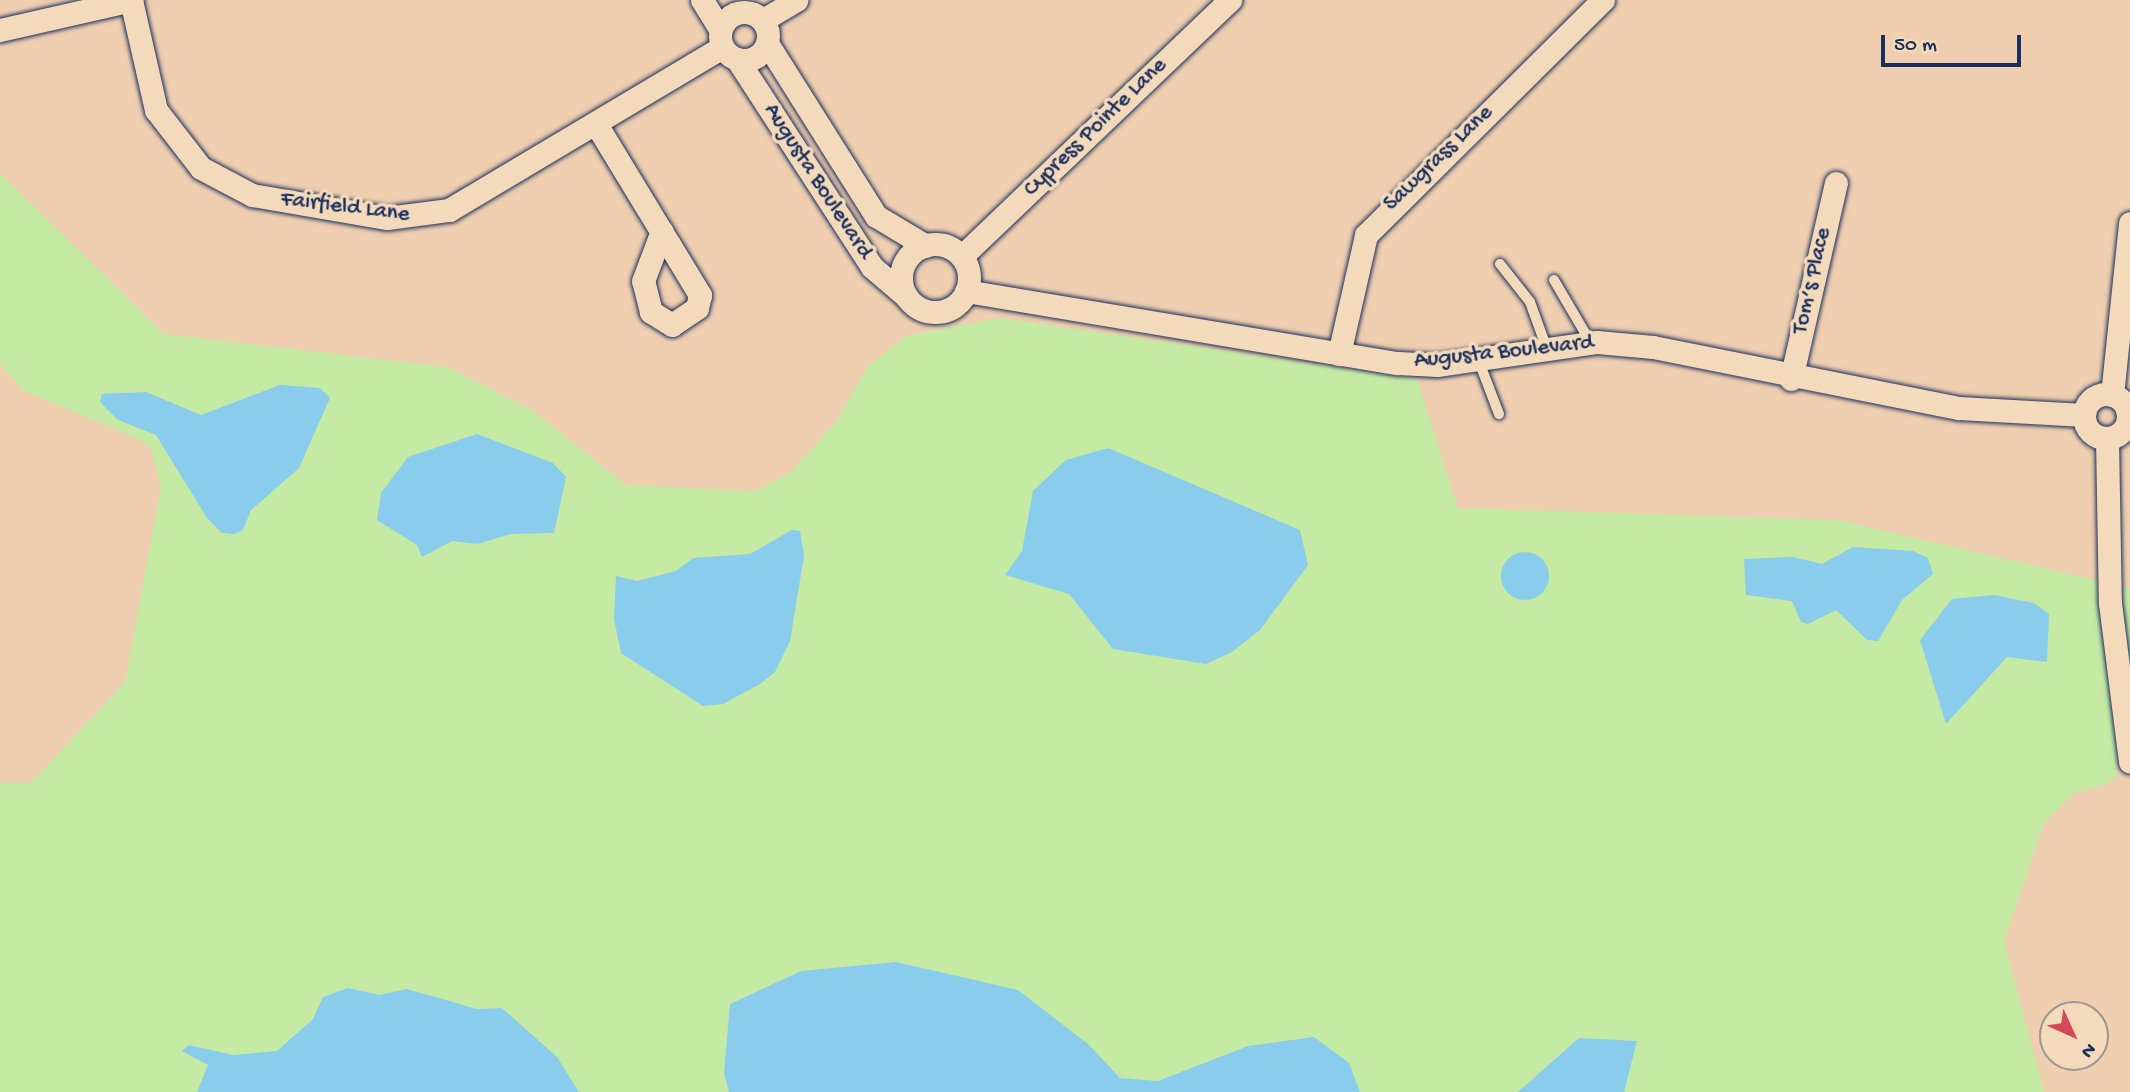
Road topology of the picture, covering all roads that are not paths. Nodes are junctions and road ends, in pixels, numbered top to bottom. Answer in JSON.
{"nodes":[{"id":1,"x":131,"y":0,"type":"edge"},
{"id":2,"x":702,"y":0,"type":"edge"},
{"id":3,"x":796,"y":0,"type":"edge"},
{"id":4,"x":1230,"y":0,"type":"edge"},
{"id":5,"x":1602,"y":0,"type":"edge"},
{"id":6,"x":756,"y":19,"type":"edge"},
{"id":7,"x":0,"y":30,"type":"edge"},
{"id":8,"x":726,"y":45,"type":"junction"},
{"id":9,"x":596,"y":124,"type":"junction"},
{"id":10,"x":1836,"y":183,"type":"dead end"},
{"id":11,"x":2130,"y":223,"type":"edge"},
{"id":12,"x":662,"y":231,"type":"dead end"},
{"id":13,"x":926,"y":246,"type":"junction"},
{"id":14,"x":962,"y":256,"type":"junction"},
{"id":15,"x":1500,"y":264,"type":"dead end"},
{"id":16,"x":1554,"y":281,"type":"dead end"},
{"id":17,"x":966,"y":291,"type":"junction"},
{"id":18,"x":906,"y":296,"type":"junction"},
{"id":19,"x":1591,"y":343,"type":"junction"},
{"id":20,"x":1547,"y":349,"type":"junction"},
{"id":21,"x":1339,"y":354,"type":"junction"},
{"id":22,"x":1478,"y":359,"type":"junction"},
{"id":23,"x":1791,"y":379,"type":"junction"},
{"id":24,"x":2112,"y":395,"type":"junction"},
{"id":25,"x":1499,"y":414,"type":"dead end"},
{"id":26,"x":2084,"y":415,"type":"junction"},
{"id":27,"x":2129,"y":418,"type":"edge"},
{"id":28,"x":2107,"y":438,"type":"junction"},
{"id":29,"x":2130,"y":762,"type":"edge"}],
"edges":[{"from":1,"to":7,"type":"street"},
{"from":1,"to":9,"type":"street","name":"Fairfield Lane"},
{"from":2,"to":8,"type":"street","name":"Augusta Boulevard"},
{"from":3,"to":6,"type":"street"},
{"from":4,"to":14,"type":"street","name":"Cypress Pointe Lane"},
{"from":5,"to":21,"type":"street","name":"Sawgrass Lane"},
{"from":6,"to":8,"type":"street"},
{"from":6,"to":8,"type":"street"},
{"from":6,"to":13,"type":"street","name":"Augusta Boulevard"},
{"from":8,"to":9,"type":"street","name":"Fairfield Lane"},
{"from":8,"to":18,"type":"street","name":"Augusta Boulevard"},
{"from":9,"to":12,"type":"street"},
{"from":10,"to":23,"type":"street","name":"Tom’s Place"},
{"from":11,"to":24,"type":"street"},
{"from":13,"to":14,"type":"street"},
{"from":13,"to":18,"type":"street"},
{"from":14,"to":17,"type":"street"},
{"from":15,"to":20,"type":"lane"},
{"from":16,"to":19,"type":"lane"},
{"from":17,"to":18,"type":"street"},
{"from":17,"to":21,"type":"street","name":"Augusta Boulevard"},
{"from":19,"to":20,"type":"street","name":"Augusta Boulevard"},
{"from":19,"to":23,"type":"street","name":"Augusta Boulevard"},
{"from":20,"to":22,"type":"street","name":"Augusta Boulevard"},
{"from":21,"to":22,"type":"street","name":"Augusta Boulevard"},
{"from":22,"to":25,"type":"lane"},
{"from":23,"to":26,"type":"street","name":"Augusta Boulevard"},
{"from":24,"to":26,"type":"street"},
{"from":24,"to":27,"type":"street"},
{"from":26,"to":28,"type":"street"},
{"from":27,"to":28,"type":"street"},
{"from":28,"to":29,"type":"street"}]}
